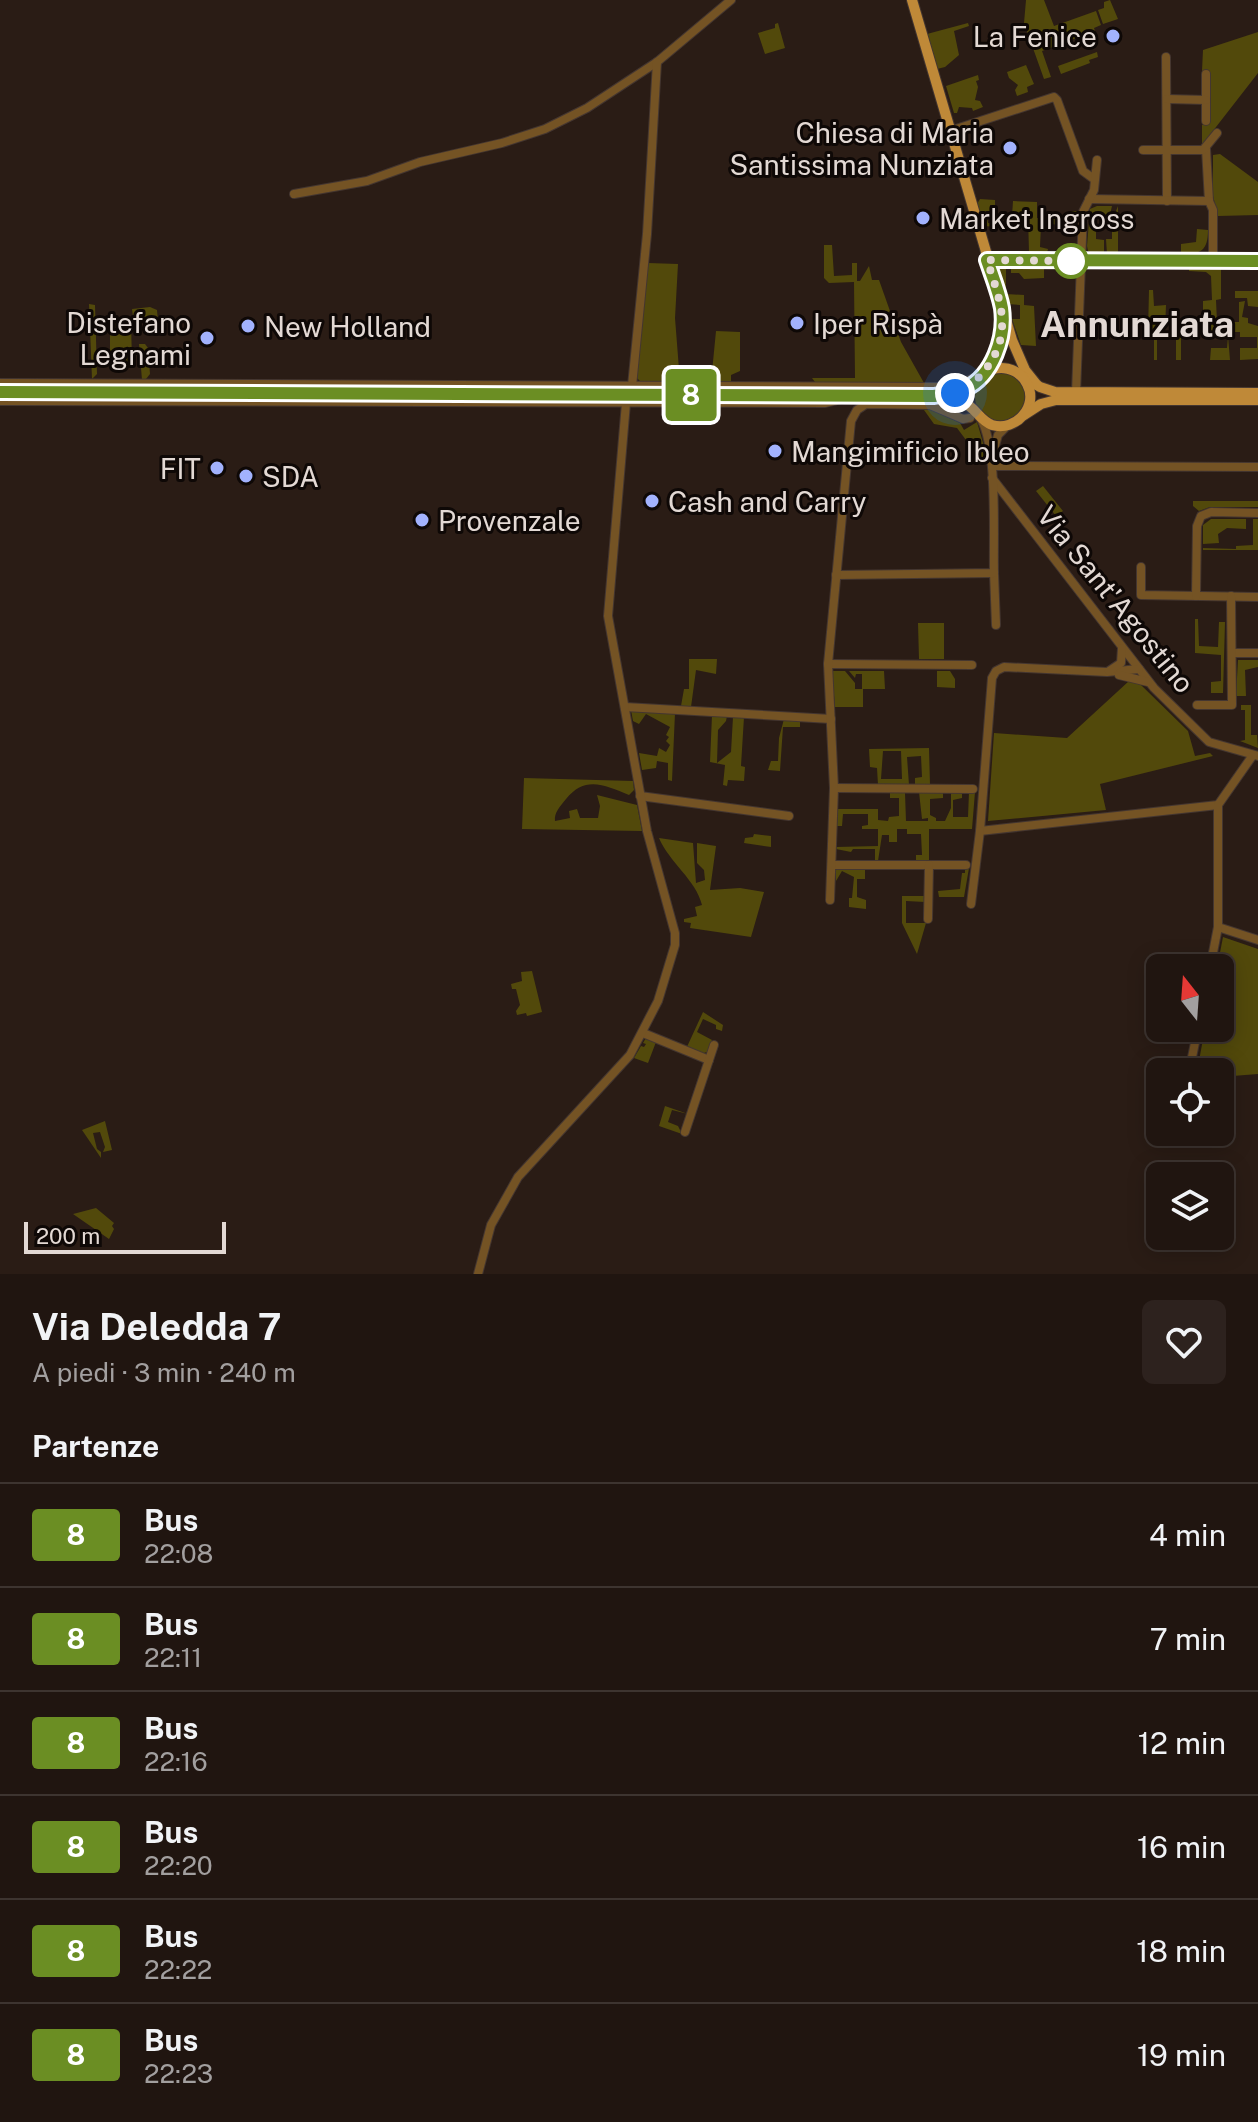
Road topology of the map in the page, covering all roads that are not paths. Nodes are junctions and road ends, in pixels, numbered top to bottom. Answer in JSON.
{"nodes":[{"id":1,"x":731,"y":0,"type":"edge"},
{"id":2,"x":912,"y":0,"type":"edge"},
{"id":3,"x":1166,"y":57,"type":"dead end"},
{"id":4,"x":657,"y":62,"type":"junction"},
{"id":5,"x":1206,"y":74,"type":"dead end"},
{"id":6,"x":1167,"y":99,"type":"junction"},
{"id":7,"x":1206,"y":100,"type":"junction"},
{"id":8,"x":1206,"y":121,"type":"dead end"},
{"id":9,"x":950,"y":131,"type":"junction"},
{"id":10,"x":1217,"y":133,"type":"dead end"},
{"id":11,"x":1206,"y":149,"type":"junction"},
{"id":12,"x":1143,"y":150,"type":"dead end"},
{"id":13,"x":1167,"y":150,"type":"junction"},
{"id":14,"x":1097,"y":160,"type":"dead end"},
{"id":15,"x":1094,"y":179,"type":"junction"},
{"id":16,"x":294,"y":194,"type":"dead end"},
{"id":17,"x":1089,"y":199,"type":"junction"},
{"id":18,"x":1167,"y":201,"type":"junction"},
{"id":19,"x":1209,"y":201,"type":"junction"},
{"id":20,"x":987,"y":260,"type":"junction"},
{"id":21,"x":1082,"y":261,"type":"junction"},
{"id":22,"x":1213,"y":261,"type":"junction"},
{"id":23,"x":1258,"y":261,"type":"edge"},
{"id":24,"x":1001,"y":306,"type":"junction"},
{"id":25,"x":979,"y":377,"type":"junction"},
{"id":26,"x":1028,"y":379,"type":"junction"},
{"id":27,"x":0,"y":383,"type":"edge"},
{"id":28,"x":632,"y":386,"type":"junction"},
{"id":29,"x":0,"y":392,"type":"edge"},
{"id":30,"x":1076,"y":393,"type":"junction"},
{"id":31,"x":1258,"y":393,"type":"edge"},
{"id":32,"x":854,"y":395,"type":"junction"},
{"id":33,"x":934,"y":396,"type":"junction"},
{"id":34,"x":1258,"y":400,"type":"edge"},
{"id":35,"x":0,"y":401,"type":"edge"},
{"id":36,"x":626,"y":403,"type":"junction"},
{"id":37,"x":1024,"y":415,"type":"junction"},
{"id":38,"x":975,"y":416,"type":"junction"},
{"id":39,"x":1008,"y":425,"type":"junction"},
{"id":40,"x":992,"y":462,"type":"junction"},
{"id":41,"x":1258,"y":467,"type":"edge"},
{"id":42,"x":992,"y":478,"type":"junction"},
{"id":43,"x":1258,"y":513,"type":"edge"},
{"id":44,"x":1141,"y":567,"type":"dead end"},
{"id":45,"x":994,"y":573,"type":"junction"},
{"id":46,"x":836,"y":575,"type":"junction"},
{"id":47,"x":1196,"y":596,"type":"junction"},
{"id":48,"x":1231,"y":596,"type":"junction"},
{"id":49,"x":1258,"y":597,"type":"edge"},
{"id":50,"x":996,"y":625,"type":"dead end"},
{"id":51,"x":1120,"y":644,"type":"junction"},
{"id":52,"x":1232,"y":653,"type":"junction"},
{"id":53,"x":1258,"y":653,"type":"edge"},
{"id":54,"x":828,"y":664,"type":"junction"},
{"id":55,"x":972,"y":665,"type":"dead end"},
{"id":56,"x":1139,"y":669,"type":"junction"},
{"id":57,"x":1107,"y":672,"type":"junction"},
{"id":58,"x":1150,"y":683,"type":"junction"},
{"id":59,"x":1197,"y":705,"type":"dead end"},
{"id":60,"x":625,"y":707,"type":"junction"},
{"id":61,"x":831,"y":719,"type":"junction"},
{"id":62,"x":1221,"y":746,"type":"junction"},
{"id":63,"x":1256,"y":756,"type":"edge"},
{"id":64,"x":1247,"y":763,"type":"junction"},
{"id":65,"x":834,"y":788,"type":"junction"},
{"id":66,"x":973,"y":789,"type":"dead end"},
{"id":67,"x":640,"y":796,"type":"junction"},
{"id":68,"x":1218,"y":805,"type":"junction"},
{"id":69,"x":789,"y":816,"type":"dead end"},
{"id":70,"x":980,"y":831,"type":"junction"},
{"id":71,"x":832,"y":865,"type":"junction"},
{"id":72,"x":929,"y":865,"type":"junction"},
{"id":73,"x":966,"y":865,"type":"dead end"},
{"id":74,"x":830,"y":900,"type":"dead end"},
{"id":75,"x":971,"y":904,"type":"dead end"},
{"id":76,"x":928,"y":919,"type":"dead end"},
{"id":77,"x":1218,"y":927,"type":"junction"},
{"id":78,"x":1258,"y":940,"type":"edge"},
{"id":79,"x":1213,"y":954,"type":"edge"},
{"id":80,"x":643,"y":1033,"type":"junction"},
{"id":81,"x":714,"y":1045,"type":"dead end"},
{"id":82,"x":709,"y":1060,"type":"junction"},
{"id":83,"x":685,"y":1132,"type":"dead end"},
{"id":84,"x":478,"y":1274,"type":"edge"}],
"edges":[{"from":1,"to":4,"type":"street"},
{"from":2,"to":9,"type":"main road"},
{"from":3,"to":6,"type":"street"},
{"from":4,"to":16,"type":"street"},
{"from":4,"to":28,"type":"street"},
{"from":5,"to":7,"type":"street"},
{"from":6,"to":7,"type":"street"},
{"from":6,"to":13,"type":"street"},
{"from":7,"to":8,"type":"street"},
{"from":9,"to":15,"type":"street"},
{"from":9,"to":20,"type":"main road"},
{"from":10,"to":11,"type":"street"},
{"from":11,"to":13,"type":"street"},
{"from":11,"to":19,"type":"street"},
{"from":12,"to":13,"type":"street"},
{"from":13,"to":18,"type":"street"},
{"from":14,"to":15,"type":"street"},
{"from":15,"to":17,"type":"street"},
{"from":17,"to":18,"type":"street"},
{"from":17,"to":21,"type":"street"},
{"from":18,"to":19,"type":"street"},
{"from":19,"to":22,"type":"street"},
{"from":20,"to":21,"type":"street"},
{"from":20,"to":24,"type":"main road"},
{"from":21,"to":22,"type":"street"},
{"from":21,"to":30,"type":"street"},
{"from":22,"to":23,"type":"street"},
{"from":24,"to":25,"type":"main road"},
{"from":24,"to":26,"type":"main road"},
{"from":25,"to":26,"type":"main road"},
{"from":25,"to":28,"type":"street"},
{"from":25,"to":33,"type":"main road"},
{"from":25,"to":38,"type":"main road"},
{"from":26,"to":30,"type":"main road"},
{"from":26,"to":37,"type":"main road"},
{"from":27,"to":28,"type":"street"},
{"from":29,"to":32,"type":"main road"},
{"from":30,"to":31,"type":"main road"},
{"from":32,"to":33,"type":"main road"},
{"from":32,"to":36,"type":"street"},
{"from":33,"to":38,"type":"main road"},
{"from":34,"to":37,"type":"main road"},
{"from":35,"to":36,"type":"street"},
{"from":36,"to":60,"type":"street"},
{"from":37,"to":39,"type":"main road"},
{"from":38,"to":39,"type":"main road"},
{"from":38,"to":40,"type":"street"},
{"from":38,"to":46,"type":"street"},
{"from":39,"to":40,"type":"street"},
{"from":40,"to":41,"type":"street"},
{"from":40,"to":42,"type":"street"},
{"from":42,"to":45,"type":"street"},
{"from":42,"to":51,"type":"street","name":"Via Sant'Agostino"},
{"from":43,"to":47,"type":"street"},
{"from":44,"to":47,"type":"street"},
{"from":45,"to":46,"type":"street"},
{"from":45,"to":50,"type":"street"},
{"from":46,"to":54,"type":"street"},
{"from":47,"to":48,"type":"street"},
{"from":48,"to":49,"type":"street"},
{"from":48,"to":52,"type":"street"},
{"from":51,"to":56,"type":"street","name":"Via Sant'Agostino"},
{"from":51,"to":57,"type":"street"},
{"from":52,"to":53,"type":"street"},
{"from":52,"to":59,"type":"street"},
{"from":54,"to":55,"type":"street"},
{"from":54,"to":61,"type":"street"},
{"from":56,"to":57,"type":"street"},
{"from":56,"to":58,"type":"street","name":"Via Sant'Agostino"},
{"from":57,"to":58,"type":"street"},
{"from":57,"to":70,"type":"street"},
{"from":58,"to":62,"type":"street","name":"Via Sant'Agostino"},
{"from":60,"to":61,"type":"street"},
{"from":60,"to":67,"type":"street"},
{"from":61,"to":65,"type":"street"},
{"from":62,"to":63,"type":"street","name":"Via Sant'Agostino"},
{"from":62,"to":64,"type":"street"},
{"from":63,"to":64,"type":"street"},
{"from":64,"to":68,"type":"street"},
{"from":65,"to":66,"type":"street"},
{"from":65,"to":71,"type":"street"},
{"from":67,"to":69,"type":"street"},
{"from":67,"to":80,"type":"street"},
{"from":68,"to":70,"type":"street"},
{"from":68,"to":77,"type":"street"},
{"from":70,"to":75,"type":"street"},
{"from":71,"to":72,"type":"street"},
{"from":71,"to":74,"type":"street"},
{"from":72,"to":73,"type":"street"},
{"from":72,"to":76,"type":"street"},
{"from":77,"to":78,"type":"street"},
{"from":77,"to":79,"type":"street"},
{"from":80,"to":82,"type":"street"},
{"from":80,"to":84,"type":"street"},
{"from":81,"to":82,"type":"street"},
{"from":82,"to":83,"type":"street"}]}
